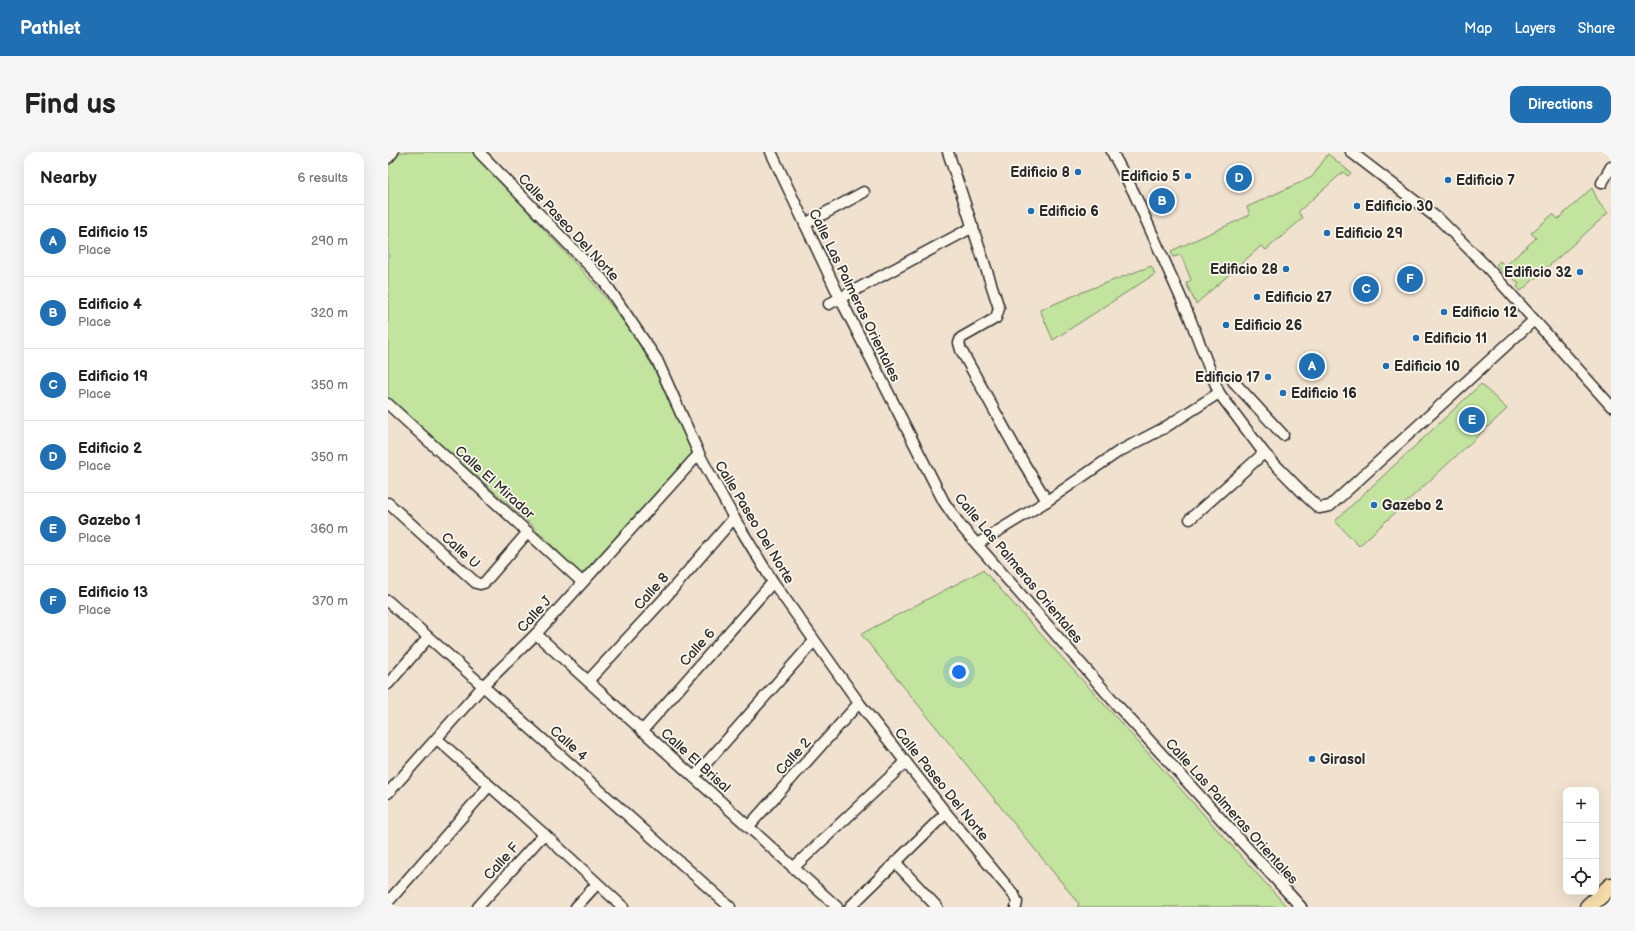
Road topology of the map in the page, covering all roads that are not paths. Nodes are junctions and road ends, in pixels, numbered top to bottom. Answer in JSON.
{"nodes":[{"id":1,"x":394,"y":152,"type":"edge"},
{"id":2,"x":479,"y":152,"type":"edge"},
{"id":3,"x":771,"y":152,"type":"edge"},
{"id":4,"x":948,"y":152,"type":"edge"},
{"id":5,"x":1112,"y":152,"type":"edge"},
{"id":6,"x":1351,"y":152,"type":"edge"},
{"id":7,"x":388,"y":158,"type":"edge"},
{"id":8,"x":1611,"y":167,"type":"edge"},
{"id":9,"x":1602,"y":183,"type":"dead end"},
{"id":10,"x":864,"y":192,"type":"dead end"},
{"id":11,"x":805,"y":224,"type":"junction"},
{"id":12,"x":973,"y":227,"type":"junction"},
{"id":13,"x":840,"y":298,"type":"junction"},
{"id":14,"x":829,"y":304,"type":"dead end"},
{"id":15,"x":1534,"y":320,"type":"junction"},
{"id":16,"x":1233,"y":381,"type":"dead end"},
{"id":17,"x":1219,"y":394,"type":"junction"},
{"id":18,"x":388,"y":404,"type":"edge"},
{"id":19,"x":1611,"y":406,"type":"edge"},
{"id":20,"x":1283,"y":435,"type":"dead end"},
{"id":21,"x":1264,"y":453,"type":"junction"},
{"id":22,"x":699,"y":454,"type":"junction"},
{"id":23,"x":1047,"y":501,"type":"junction"},
{"id":24,"x":388,"y":503,"type":"edge"},
{"id":25,"x":734,"y":518,"type":"junction"},
{"id":26,"x":1190,"y":519,"type":"dead end"},
{"id":27,"x":528,"y":532,"type":"junction"},
{"id":28,"x":977,"y":544,"type":"junction"},
{"id":29,"x":582,"y":582,"type":"junction"},
{"id":30,"x":773,"y":582,"type":"junction"},
{"id":31,"x":388,"y":601,"type":"edge"},
{"id":32,"x":536,"y":634,"type":"junction"},
{"id":33,"x":428,"y":638,"type":"junction"},
{"id":34,"x":814,"y":641,"type":"junction"},
{"id":35,"x":588,"y":681,"type":"junction"},
{"id":36,"x":388,"y":684,"type":"edge"},
{"id":37,"x":483,"y":686,"type":"junction"},
{"id":38,"x":859,"y":703,"type":"junction"},
{"id":39,"x":642,"y":731,"type":"junction"},
{"id":40,"x":437,"y":739,"type":"junction"},
{"id":41,"x":906,"y":762,"type":"junction"},
{"id":42,"x":694,"y":777,"type":"junction"},
{"id":43,"x":489,"y":786,"type":"junction"},
{"id":44,"x":388,"y":793,"type":"edge"},
{"id":45,"x":946,"y":813,"type":"junction"},
{"id":46,"x":748,"y":827,"type":"junction"},
{"id":47,"x":544,"y":834,"type":"junction"},
{"id":48,"x":895,"y":862,"type":"junction"},
{"id":49,"x":793,"y":868,"type":"junction"},
{"id":50,"x":598,"y":884,"type":"junction"},
{"id":51,"x":1611,"y":886,"type":"edge"},
{"id":52,"x":388,"y":902,"type":"edge"},
{"id":53,"x":1016,"y":905,"type":"edge"},
{"id":54,"x":478,"y":907,"type":"edge"},
{"id":55,"x":576,"y":907,"type":"edge"},
{"id":56,"x":623,"y":907,"type":"edge"},
{"id":57,"x":730,"y":907,"type":"edge"},
{"id":58,"x":837,"y":907,"type":"edge"},
{"id":59,"x":850,"y":907,"type":"edge"},
{"id":60,"x":938,"y":907,"type":"edge"},
{"id":61,"x":1301,"y":907,"type":"edge"},
{"id":62,"x":1588,"y":907,"type":"edge"}],
"edges":[{"from":1,"to":7,"type":"street"},
{"from":2,"to":22,"type":"street","name":"Calle Paseo Del Norte"},
{"from":3,"to":11,"type":"street","name":"Calle Las Palmeras Orientales"},
{"from":4,"to":12,"type":"street"},
{"from":5,"to":17,"type":"street"},
{"from":6,"to":15,"type":"street"},
{"from":8,"to":9,"type":"street"},
{"from":10,"to":11,"type":"street"},
{"from":11,"to":13,"type":"street","name":"Calle Las Palmeras Orientales"},
{"from":12,"to":13,"type":"street"},
{"from":12,"to":23,"type":"street"},
{"from":13,"to":14,"type":"street"},
{"from":13,"to":28,"type":"street","name":"Calle Las Palmeras Orientales"},
{"from":15,"to":19,"type":"street"},
{"from":15,"to":21,"type":"street"},
{"from":16,"to":20,"type":"street"},
{"from":17,"to":21,"type":"street"},
{"from":17,"to":23,"type":"street"},
{"from":18,"to":27,"type":"street","name":"Calle El Mirador"},
{"from":21,"to":26,"type":"street"},
{"from":22,"to":25,"type":"street","name":"Calle Paseo Del Norte"},
{"from":22,"to":29,"type":"street","name":"Calle J"},
{"from":23,"to":28,"type":"street"},
{"from":24,"to":27,"type":"street","name":"Calle U"},
{"from":25,"to":30,"type":"street","name":"Calle Paseo Del Norte"},
{"from":25,"to":35,"type":"street","name":"Calle 8"},
{"from":27,"to":29,"type":"street","name":"Calle El Mirador"},
{"from":28,"to":61,"type":"street","name":"Calle Las Palmeras Orientales"},
{"from":29,"to":32,"type":"street","name":"Calle J"},
{"from":30,"to":34,"type":"street","name":"Calle Paseo Del Norte"},
{"from":30,"to":39,"type":"street","name":"Calle 6"},
{"from":31,"to":33,"type":"street","name":"Calle 4"},
{"from":32,"to":35,"type":"street","name":"Calle El Brisal"},
{"from":32,"to":37,"type":"street","name":"Calle J"},
{"from":33,"to":36,"type":"street"},
{"from":33,"to":37,"type":"street","name":"Calle 4"},
{"from":34,"to":38,"type":"street","name":"Calle Paseo Del Norte"},
{"from":34,"to":42,"type":"street"},
{"from":35,"to":39,"type":"street","name":"Calle El Brisal"},
{"from":37,"to":40,"type":"street","name":"Calle J"},
{"from":37,"to":57,"type":"street","name":"Calle 4"},
{"from":38,"to":41,"type":"street","name":"Calle Paseo Del Norte"},
{"from":38,"to":46,"type":"street","name":"Calle 2"},
{"from":39,"to":42,"type":"street","name":"Calle El Brisal"},
{"from":40,"to":43,"type":"street"},
{"from":40,"to":44,"type":"street","name":"Calle J"},
{"from":41,"to":45,"type":"street","name":"Calle Paseo Del Norte"},
{"from":41,"to":49,"type":"street"},
{"from":42,"to":46,"type":"street","name":"Calle El Brisal"},
{"from":43,"to":47,"type":"street"},
{"from":43,"to":52,"type":"street"},
{"from":45,"to":48,"type":"street"},
{"from":45,"to":53,"type":"street","name":"Calle Paseo Del Norte"},
{"from":46,"to":49,"type":"street","name":"Calle El Brisal"},
{"from":47,"to":50,"type":"street"},
{"from":47,"to":54,"type":"street","name":"Calle F"},
{"from":48,"to":59,"type":"street"},
{"from":48,"to":60,"type":"street"},
{"from":49,"to":58,"type":"street","name":"Calle El Brisal"},
{"from":50,"to":55,"type":"street"},
{"from":50,"to":56,"type":"street"},
{"from":51,"to":62,"type":"main road"}]}
